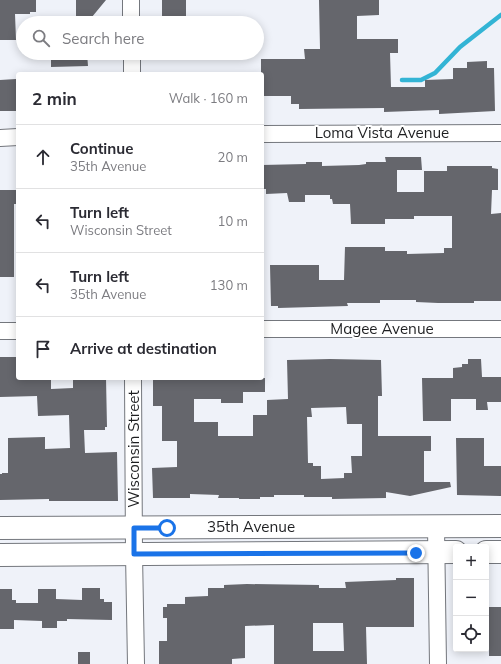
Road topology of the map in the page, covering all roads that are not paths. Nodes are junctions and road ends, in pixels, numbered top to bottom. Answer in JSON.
{"nodes":[{"id":1,"x":131,"y":0,"type":"edge"},
{"id":2,"x":131,"y":16,"type":"edge"},
{"id":3,"x":132,"y":60,"type":"edge"},
{"id":4,"x":132,"y":72,"type":"edge"},
{"id":5,"x":501,"y":132,"type":"edge"},
{"id":6,"x":264,"y":134,"type":"edge"},
{"id":7,"x":16,"y":137,"type":"edge"},
{"id":8,"x":0,"y":138,"type":"edge"},
{"id":9,"x":264,"y":329,"type":"edge"},
{"id":10,"x":501,"y":329,"type":"edge"},
{"id":11,"x":0,"y":331,"type":"edge"},
{"id":12,"x":16,"y":331,"type":"edge"},
{"id":13,"x":134,"y":380,"type":"edge"},
{"id":14,"x":501,"y":526,"type":"edge"},
{"id":15,"x":436,"y":527,"type":"junction"},
{"id":16,"x":0,"y":528,"type":"edge"},
{"id":17,"x":134,"y":528,"type":"junction"},
{"id":18,"x":489,"y":552,"type":"edge"},
{"id":19,"x":501,"y":552,"type":"edge"},
{"id":20,"x":446,"y":553,"type":"edge"},
{"id":21,"x":134,"y":554,"type":"junction"},
{"id":22,"x":0,"y":556,"type":"edge"},
{"id":23,"x":136,"y":664,"type":"edge"},
{"id":24,"x":438,"y":664,"type":"edge"}],
"edges":[{"from":1,"to":2,"type":"street"},
{"from":3,"to":4,"type":"street"},
{"from":5,"to":6,"type":"street","name":"Loma Vista Avenue"},
{"from":7,"to":8,"type":"street"},
{"from":9,"to":10,"type":"street","name":"Magee Avenue"},
{"from":11,"to":12,"type":"street"},
{"from":13,"to":17,"type":"street","name":"Wisconsin Street"},
{"from":14,"to":15,"type":"main road","name":"35th Avenue"},
{"from":15,"to":17,"type":"main road","name":"35th Avenue"},
{"from":15,"to":20,"type":"street"},
{"from":16,"to":17,"type":"main road","name":"35th Avenue"},
{"from":17,"to":21,"type":"street","name":"Wisconsin Street"},
{"from":18,"to":19,"type":"main road"},
{"from":20,"to":21,"type":"main road","name":"35th Avenue"},
{"from":20,"to":24,"type":"street"},
{"from":21,"to":22,"type":"main road","name":"35th Avenue"},
{"from":21,"to":23,"type":"street","name":"Wisconsin Street"}]}
